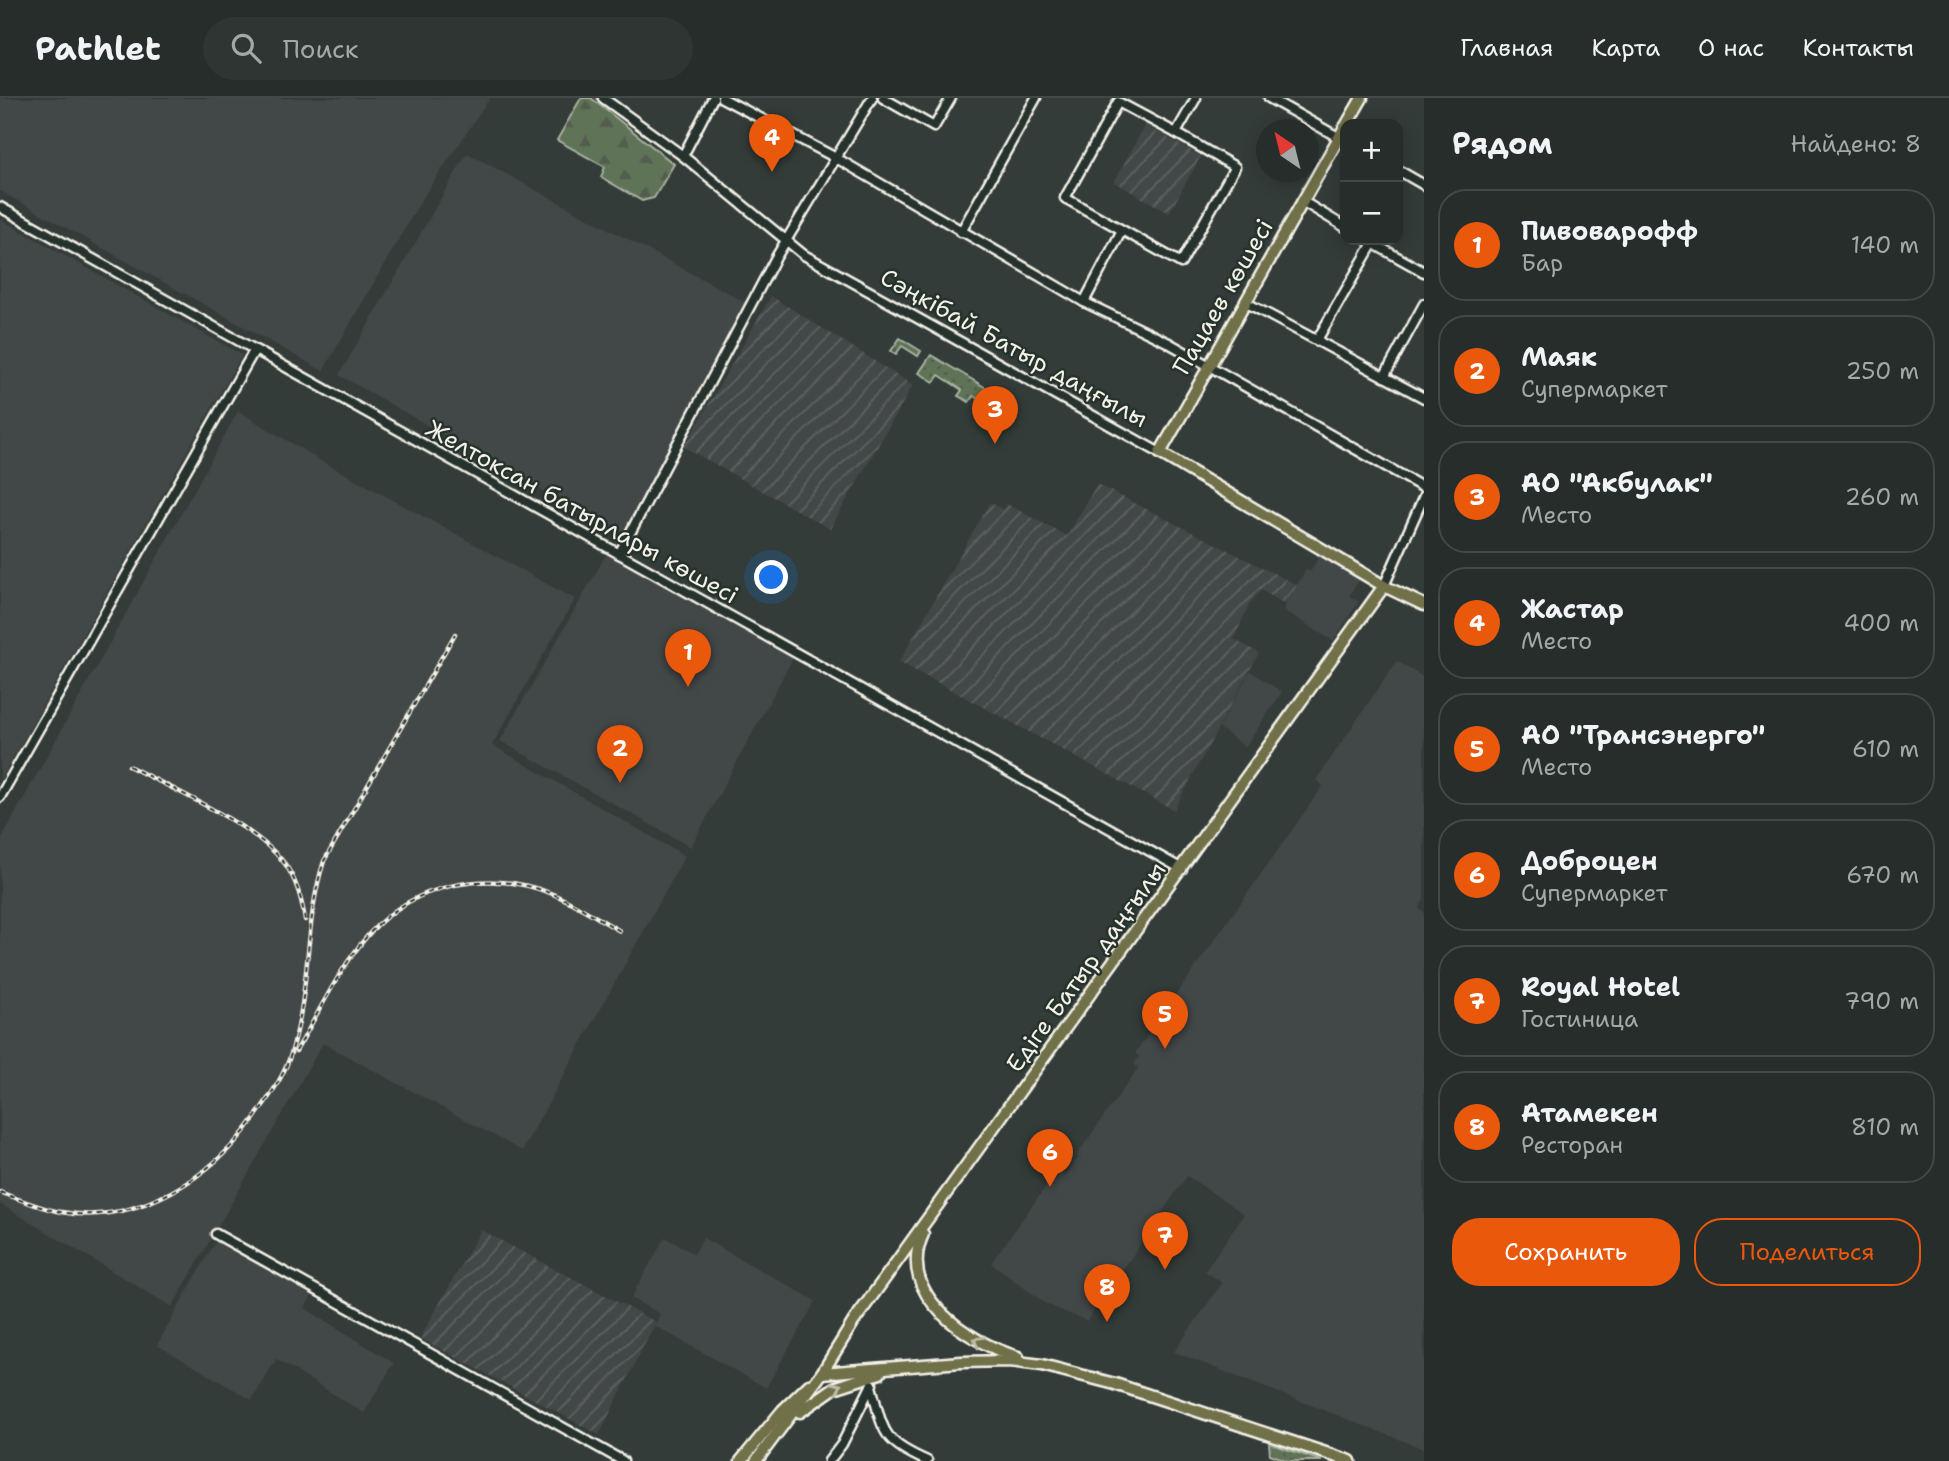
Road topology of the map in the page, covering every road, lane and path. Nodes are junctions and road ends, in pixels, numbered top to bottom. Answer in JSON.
{"nodes":[{"id":1,"x":603,"y":98,"type":"edge"},
{"id":2,"x":713,"y":98,"type":"edge"},
{"id":3,"x":722,"y":98,"type":"edge"},
{"id":4,"x":872,"y":98,"type":"edge"},
{"id":5,"x":883,"y":98,"type":"edge"},
{"id":6,"x":951,"y":98,"type":"edge"},
{"id":7,"x":1036,"y":98,"type":"edge"},
{"id":8,"x":1196,"y":98,"type":"edge"},
{"id":9,"x":1269,"y":98,"type":"edge"},
{"id":10,"x":1362,"y":98,"type":"edge"},
{"id":11,"x":1350,"y":119,"type":"edge"},
{"id":12,"x":1176,"y":133,"type":"junction"},
{"id":13,"x":1340,"y":138,"type":"edge"},
{"id":14,"x":1340,"y":142,"type":"edge"},
{"id":15,"x":682,"y":156,"type":"junction"},
{"id":16,"x":838,"y":159,"type":"junction"},
{"id":17,"x":1403,"y":173,"type":"edge"},
{"id":18,"x":1424,"y":185,"type":"edge"},
{"id":19,"x":1302,"y":201,"type":"junction"},
{"id":20,"x":0,"y":207,"type":"edge"},
{"id":21,"x":1340,"y":224,"type":"edge"},
{"id":22,"x":1122,"y":230,"type":"junction"},
{"id":23,"x":961,"y":232,"type":"junction"},
{"id":24,"x":786,"y":242,"type":"junction"},
{"id":25,"x":1368,"y":245,"type":"edge"},
{"id":26,"x":1377,"y":245,"type":"edge"},
{"id":27,"x":1424,"y":272,"type":"edge"},
{"id":28,"x":1084,"y":302,"type":"junction"},
{"id":29,"x":1245,"y":302,"type":"junction"},
{"id":30,"x":1424,"y":304,"type":"edge"},
{"id":31,"x":1317,"y":340,"type":"junction"},
{"id":32,"x":254,"y":351,"type":"junction"},
{"id":33,"x":1208,"y":366,"type":"junction"},
{"id":34,"x":1384,"y":377,"type":"junction"},
{"id":35,"x":1424,"y":398,"type":"edge"},
{"id":36,"x":1160,"y":453,"type":"junction"},
{"id":37,"x":1424,"y":488,"type":"edge"},
{"id":38,"x":1424,"y":496,"type":"edge"},
{"id":39,"x":620,"y":554,"type":"junction"},
{"id":40,"x":1384,"y":586,"type":"junction"},
{"id":41,"x":1424,"y":605,"type":"edge"},
{"id":42,"x":0,"y":797,"type":"edge"},
{"id":43,"x":1182,"y":869,"type":"junction"},
{"id":44,"x":931,"y":1216,"type":"junction"},
{"id":45,"x":216,"y":1234,"type":"dead end"},
{"id":46,"x":1042,"y":1365,"type":"junction"},
{"id":47,"x":900,"y":1367,"type":"junction"},
{"id":48,"x":822,"y":1373,"type":"junction"},
{"id":49,"x":875,"y":1374,"type":"junction"},
{"id":50,"x":872,"y":1386,"type":"junction"},
{"id":51,"x":784,"y":1426,"type":"junction"},
{"id":52,"x":623,"y":1461,"type":"edge"},
{"id":53,"x":740,"y":1461,"type":"edge"},
{"id":54,"x":756,"y":1461,"type":"edge"},
{"id":55,"x":829,"y":1461,"type":"edge"},
{"id":56,"x":927,"y":1461,"type":"edge"},
{"id":57,"x":1350,"y":1461,"type":"edge"}],
"edges":[{"from":1,"to":15,"type":"street","name":"Сәңкібай Батыр даңғылы"},
{"from":2,"to":15,"type":"street"},
{"from":3,"to":16,"type":"street"},
{"from":4,"to":16,"type":"street"},
{"from":5,"to":6,"type":"street"},
{"from":7,"to":23,"type":"street"},
{"from":8,"to":12,"type":"street"},
{"from":9,"to":13,"type":"street"},
{"from":10,"to":11,"type":"main road","name":"Пацаев көшесі"},
{"from":12,"to":22,"type":"street"},
{"from":12,"to":22,"type":"street"},
{"from":14,"to":19,"type":"main road","name":"Пацаев көшесі"},
{"from":15,"to":24,"type":"street","name":"Сәңкібай Батыр даңғылы"},
{"from":16,"to":23,"type":"street"},
{"from":16,"to":24,"type":"street"},
{"from":17,"to":18,"type":"street"},
{"from":19,"to":21,"type":"street"},
{"from":19,"to":29,"type":"main road","name":"Пацаев көшесі"},
{"from":20,"to":32,"type":"street","name":"Желтоксан батырлары көшесі"},
{"from":22,"to":28,"type":"street"},
{"from":23,"to":28,"type":"street"},
{"from":24,"to":36,"type":"street","name":"Сәңкібай Батыр даңғылы"},
{"from":24,"to":39,"type":"street"},
{"from":25,"to":31,"type":"street"},
{"from":26,"to":27,"type":"street"},
{"from":28,"to":33,"type":"street"},
{"from":29,"to":31,"type":"street"},
{"from":29,"to":33,"type":"main road","name":"Пацаев көшесі"},
{"from":30,"to":34,"type":"street"},
{"from":31,"to":34,"type":"street"},
{"from":32,"to":39,"type":"street","name":"Желтоксан батырлары көшесі"},
{"from":32,"to":42,"type":"street"},
{"from":33,"to":36,"type":"main road","name":"Пацаев көшесі"},
{"from":33,"to":37,"type":"street"},
{"from":34,"to":35,"type":"street"},
{"from":36,"to":40,"type":"main road","name":"Сәңкібай Батыр даңғылы"},
{"from":38,"to":40,"type":"street"},
{"from":39,"to":43,"type":"street","name":"Желтоксан батырлары көшесі"},
{"from":40,"to":41,"type":"main road","name":"Сәңкібай Батыр даңғылы"},
{"from":40,"to":43,"type":"main road","name":"Едіге Батыр даңғылы"},
{"from":43,"to":44,"type":"main road","name":"Едіге Батыр даңғылы"},
{"from":46,"to":44,"type":"main road","one_way":true},
{"from":44,"to":48,"type":"main road","name":"Едіге Батыр даңғылы"},
{"from":45,"to":52,"type":"street"},
{"from":46,"to":47,"type":"main road"},
{"from":46,"to":57,"type":"main road"},
{"from":47,"to":48,"type":"main road"},
{"from":47,"to":49,"type":"main road"},
{"from":48,"to":51,"type":"main road","name":"Едіге Батыр даңғылы"},
{"from":48,"to":53,"type":"main road","name":"Едіге Батыр даңғылы"},
{"from":49,"to":50,"type":"street"},
{"from":51,"to":49,"type":"main road","one_way":true},
{"from":50,"to":55,"type":"street"},
{"from":50,"to":56,"type":"street"},
{"from":51,"to":54,"type":"main road","name":"Едіге Батыр даңғылы"}]}
